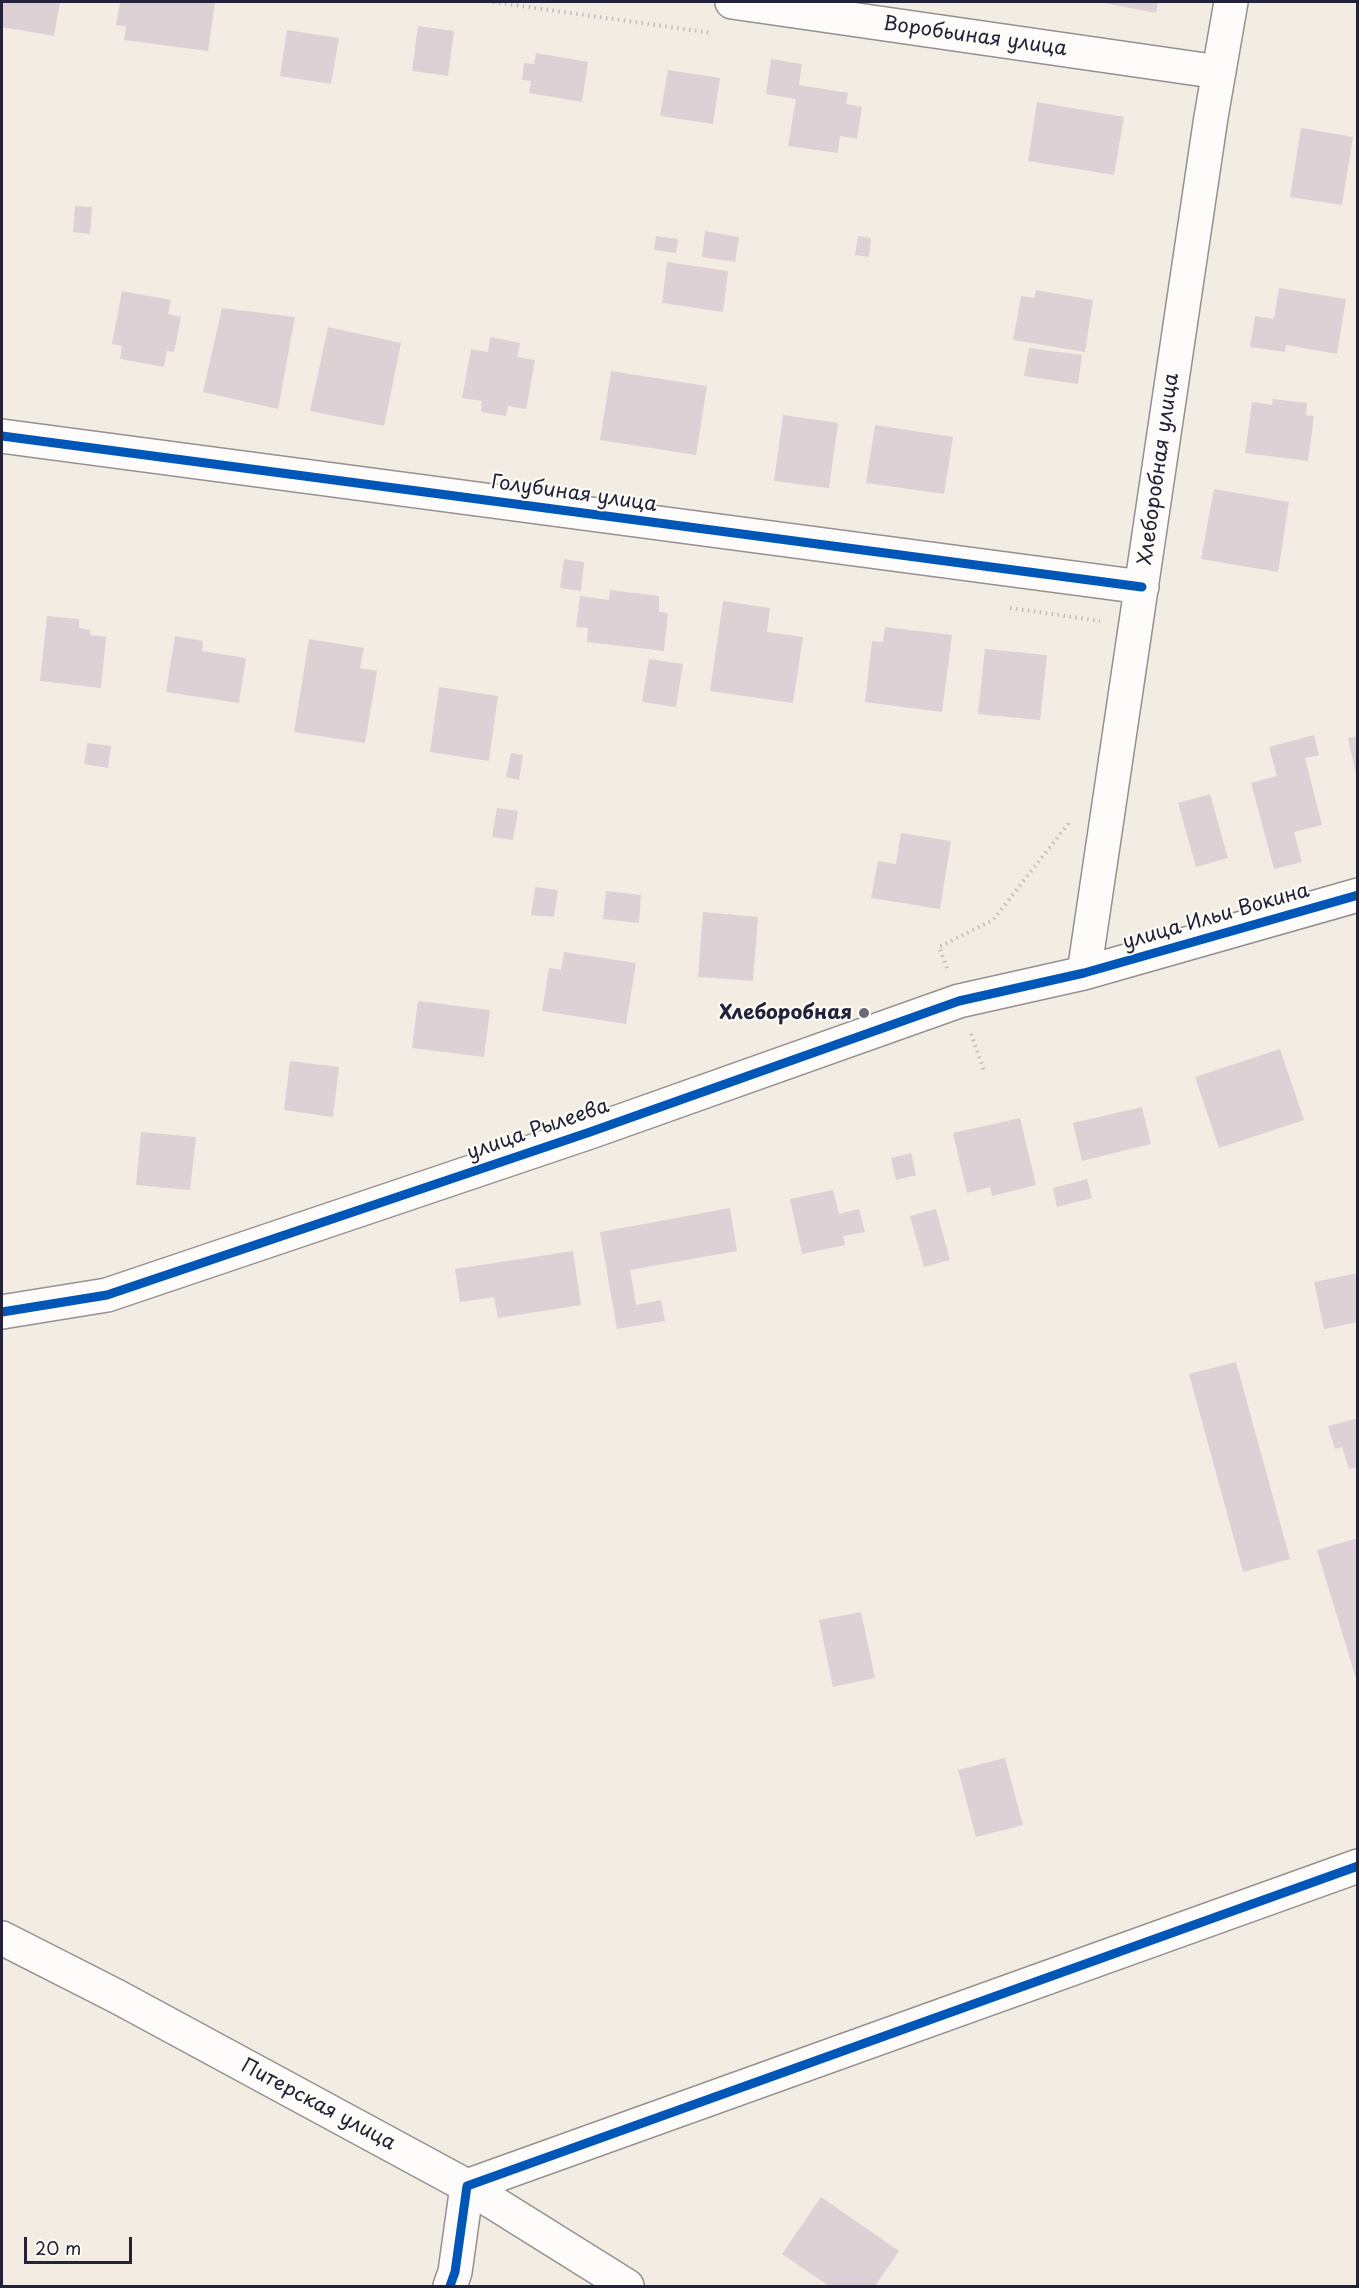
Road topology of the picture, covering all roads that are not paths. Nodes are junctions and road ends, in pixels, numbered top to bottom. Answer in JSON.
{"nodes":[{"id":1,"x":732,"y":2,"type":"edge"},
{"id":2,"x":1231,"y":2,"type":"edge"},
{"id":3,"x":1219,"y":72,"type":"junction"},
{"id":4,"x":2,"y":436,"type":"edge"},
{"id":5,"x":1142,"y":587,"type":"junction"},
{"id":6,"x":1358,"y":895,"type":"edge"},
{"id":7,"x":1084,"y":973,"type":"junction"},
{"id":8,"x":2,"y":1312,"type":"edge"},
{"id":9,"x":1358,"y":1866,"type":"edge"},
{"id":10,"x":2,"y":1938,"type":"edge"},
{"id":11,"x":467,"y":2186,"type":"junction"},
{"id":12,"x":450,"y":2286,"type":"edge"},
{"id":13,"x":627,"y":2286,"type":"edge"}],
"edges":[{"from":1,"to":3,"type":"street","name":"Воробьиная улица"},
{"from":2,"to":3,"type":"street","name":"Хлеборобная улица"},
{"from":3,"to":5,"type":"street","name":"Хлеборобная улица"},
{"from":4,"to":5,"type":"street","name":"Голубиная улица"},
{"from":5,"to":7,"type":"street","name":"Хлеборобная улица"},
{"from":6,"to":7,"type":"street","name":"улица Ильи Вокина"},
{"from":7,"to":8,"type":"street","name":"улица Рылеева"},
{"from":9,"to":11,"type":"street"},
{"from":10,"to":11,"type":"street","name":"Питерская улица"},
{"from":11,"to":12,"type":"street"},
{"from":11,"to":13,"type":"street","name":"Питерская улица"}]}
